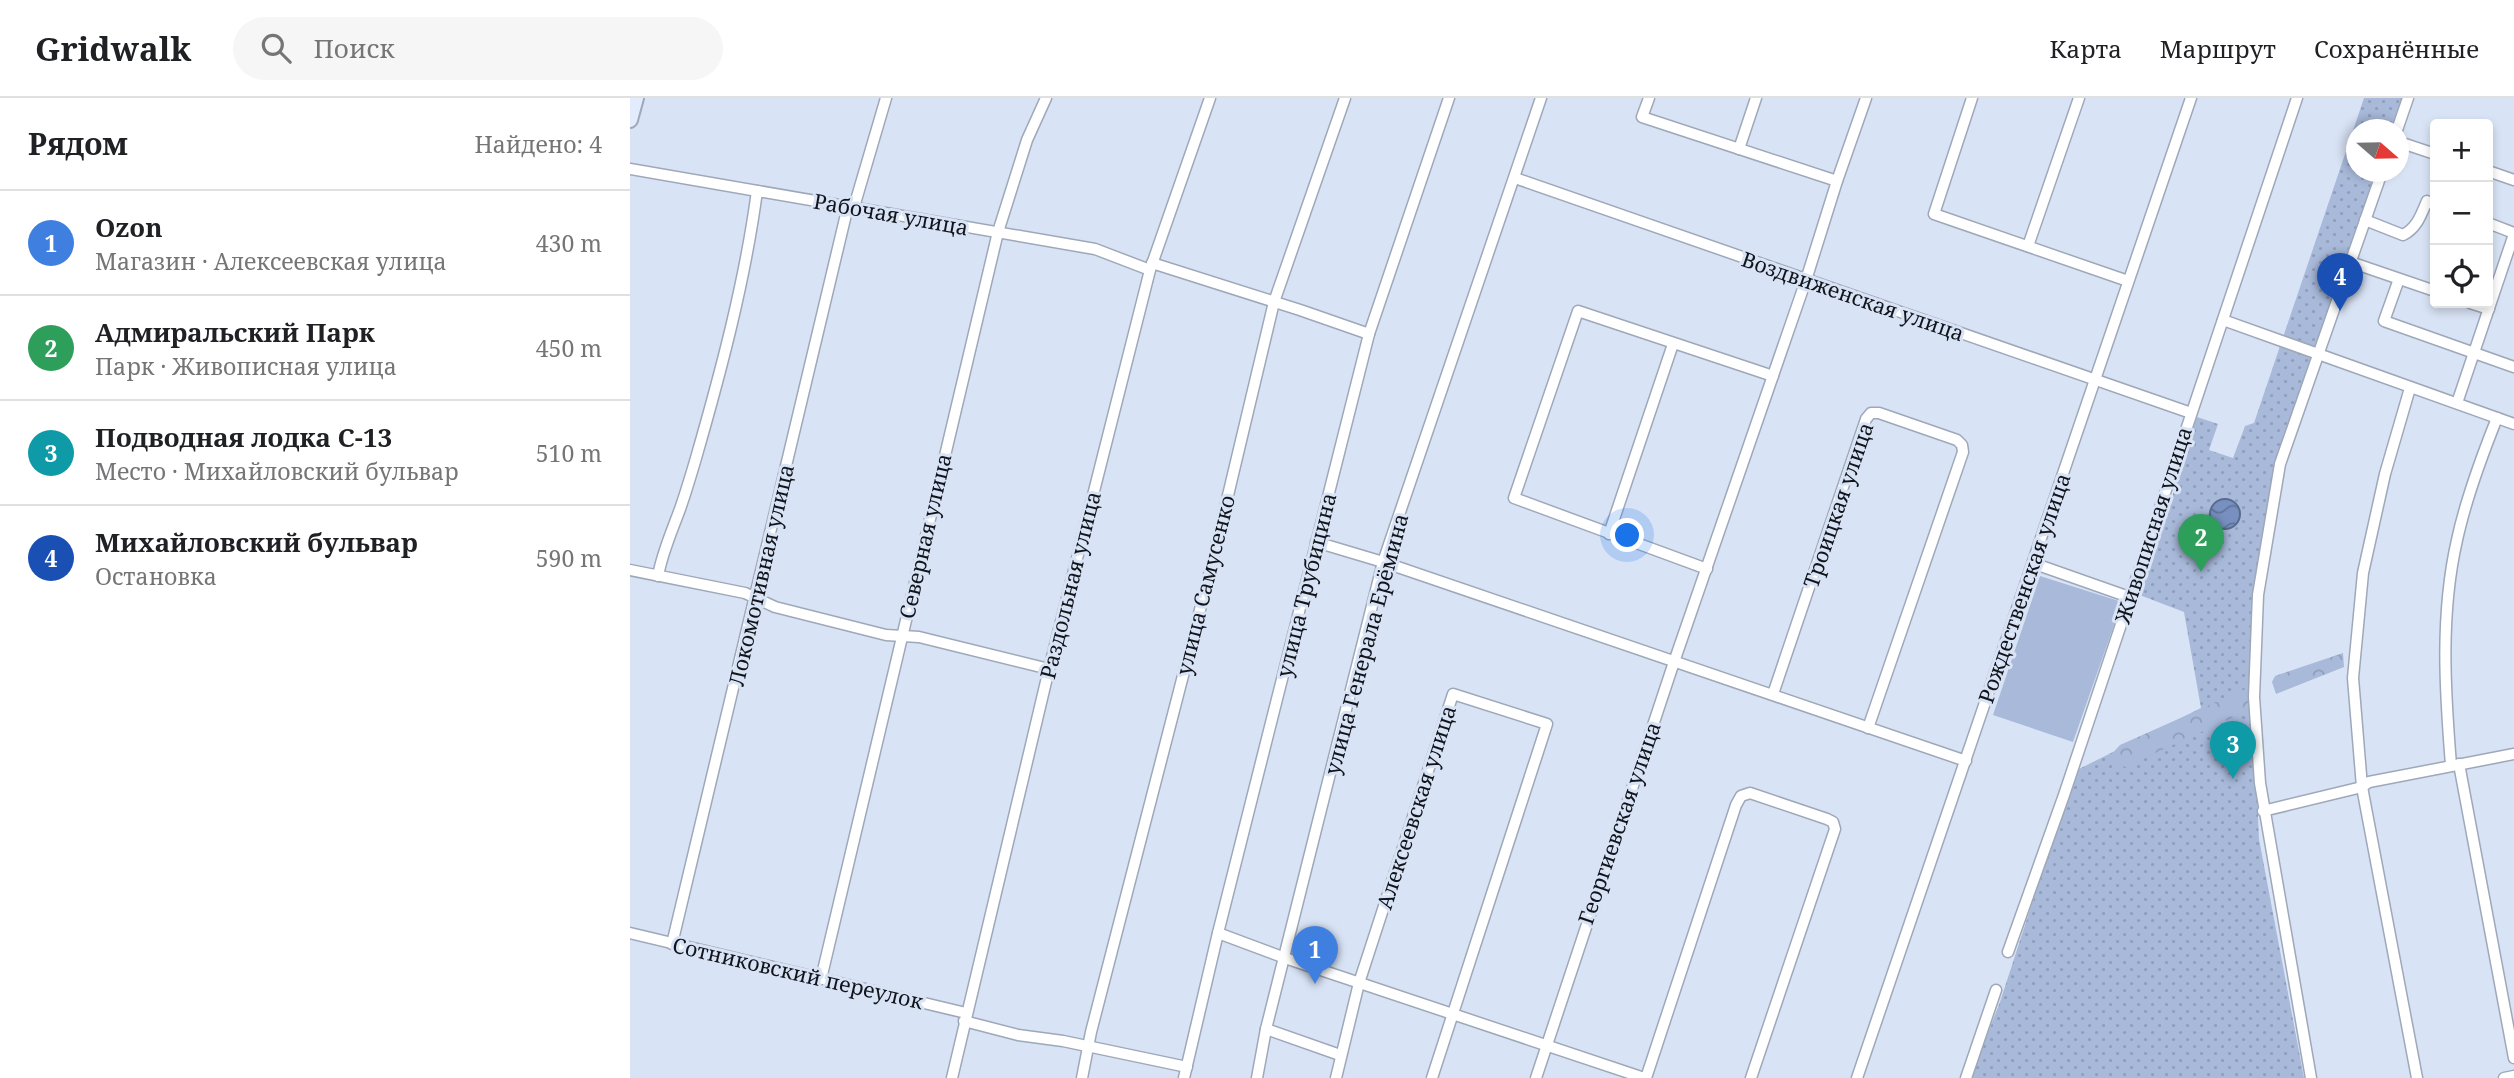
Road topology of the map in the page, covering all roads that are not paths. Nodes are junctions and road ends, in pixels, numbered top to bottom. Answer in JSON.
{"nodes":[{"id":1,"x":636,"y":98,"type":"edge"},
{"id":2,"x":886,"y":98,"type":"edge"},
{"id":3,"x":1046,"y":98,"type":"edge"},
{"id":4,"x":1210,"y":98,"type":"edge"},
{"id":5,"x":1345,"y":98,"type":"edge"},
{"id":6,"x":1450,"y":98,"type":"edge"},
{"id":7,"x":1541,"y":98,"type":"edge"},
{"id":8,"x":1649,"y":98,"type":"edge"},
{"id":9,"x":1756,"y":98,"type":"edge"},
{"id":10,"x":1866,"y":98,"type":"edge"},
{"id":11,"x":1972,"y":98,"type":"edge"},
{"id":12,"x":2079,"y":98,"type":"edge"},
{"id":13,"x":2191,"y":98,"type":"edge"},
{"id":14,"x":2297,"y":98,"type":"edge"},
{"id":15,"x":2408,"y":98,"type":"edge"},
{"id":16,"x":2401,"y":119,"type":"edge"},
{"id":17,"x":630,"y":120,"type":"edge"},
{"id":18,"x":2409,"y":145,"type":"edge"},
{"id":19,"x":1738,"y":149,"type":"junction"},
{"id":20,"x":2430,"y":152,"type":"edge"},
{"id":21,"x":630,"y":169,"type":"edge"},
{"id":22,"x":2493,"y":173,"type":"edge"},
{"id":23,"x":1515,"y":178,"type":"junction"},
{"id":24,"x":2514,"y":180,"type":"edge"},
{"id":25,"x":1837,"y":181,"type":"junction"},
{"id":26,"x":2378,"y":182,"type":"edge"},
{"id":27,"x":757,"y":191,"type":"junction"},
{"id":28,"x":2430,"y":202,"type":"edge"},
{"id":29,"x":851,"y":207,"type":"junction"},
{"id":30,"x":2365,"y":220,"type":"junction"},
{"id":31,"x":2493,"y":225,"type":"edge"},
{"id":32,"x":998,"y":232,"type":"junction"},
{"id":33,"x":2514,"y":233,"type":"edge"},
{"id":34,"x":2028,"y":246,"type":"junction"},
{"id":35,"x":2350,"y":262,"type":"junction"},
{"id":36,"x":1151,"y":267,"type":"junction"},
{"id":37,"x":2399,"y":279,"type":"junction"},
{"id":38,"x":1806,"y":280,"type":"junction"},
{"id":39,"x":2128,"y":281,"type":"junction"},
{"id":40,"x":2430,"y":289,"type":"edge"},
{"id":41,"x":1274,"y":302,"type":"junction"},
{"id":42,"x":2486,"y":308,"type":"edge"},
{"id":43,"x":2489,"y":309,"type":"junction"},
{"id":44,"x":2223,"y":320,"type":"junction"},
{"id":45,"x":1369,"y":334,"type":"junction"},
{"id":46,"x":1673,"y":344,"type":"junction"},
{"id":47,"x":2319,"y":352,"type":"junction"},
{"id":48,"x":2474,"y":354,"type":"junction"},
{"id":49,"x":2514,"y":367,"type":"edge"},
{"id":50,"x":1773,"y":376,"type":"junction"},
{"id":51,"x":2096,"y":380,"type":"junction"},
{"id":52,"x":2410,"y":388,"type":"junction"},
{"id":53,"x":2457,"y":403,"type":"junction"},
{"id":54,"x":2191,"y":413,"type":"junction"},
{"id":55,"x":2497,"y":418,"type":"junction"},
{"id":56,"x":2514,"y":424,"type":"edge"},
{"id":57,"x":1609,"y":534,"type":"junction"},
{"id":58,"x":1316,"y":542,"type":"junction"},
{"id":59,"x":1383,"y":562,"type":"junction"},
{"id":60,"x":2040,"y":566,"type":"dead end"},
{"id":61,"x":1707,"y":569,"type":"junction"},
{"id":62,"x":630,"y":570,"type":"edge"},
{"id":63,"x":658,"y":576,"type":"junction"},
{"id":64,"x":2129,"y":597,"type":"junction"},
{"id":65,"x":756,"y":598,"type":"junction"},
{"id":66,"x":901,"y":635,"type":"junction"},
{"id":67,"x":1674,"y":662,"type":"junction"},
{"id":68,"x":1049,"y":669,"type":"junction"},
{"id":69,"x":1773,"y":694,"type":"junction"},
{"id":70,"x":1868,"y":728,"type":"junction"},
{"id":71,"x":2514,"y":754,"type":"edge"},
{"id":72,"x":1966,"y":761,"type":"junction"},
{"id":73,"x":2455,"y":765,"type":"junction"},
{"id":74,"x":2362,"y":788,"type":"junction"},
{"id":75,"x":2263,"y":811,"type":"junction"},
{"id":76,"x":630,"y":933,"type":"edge"},
{"id":77,"x":1218,"y":933,"type":"junction"},
{"id":78,"x":672,"y":944,"type":"junction"},
{"id":79,"x":2008,"y":952,"type":"dead end"},
{"id":80,"x":1285,"y":958,"type":"junction"},
{"id":81,"x":821,"y":979,"type":"junction"},
{"id":82,"x":1359,"y":983,"type":"junction"},
{"id":83,"x":1996,"y":990,"type":"dead end"},
{"id":84,"x":1452,"y":1013,"type":"junction"},
{"id":85,"x":965,"y":1017,"type":"junction"},
{"id":86,"x":1266,"y":1029,"type":"junction"},
{"id":87,"x":1088,"y":1046,"type":"junction"},
{"id":88,"x":1544,"y":1046,"type":"junction"},
{"id":89,"x":1340,"y":1055,"type":"junction"},
{"id":90,"x":2514,"y":1058,"type":"edge"},
{"id":91,"x":1185,"y":1072,"type":"edge"},
{"id":92,"x":2514,"y":1076,"type":"edge"},
{"id":93,"x":952,"y":1078,"type":"edge"},
{"id":94,"x":1082,"y":1078,"type":"edge"},
{"id":95,"x":1257,"y":1078,"type":"edge"},
{"id":96,"x":1336,"y":1078,"type":"edge"},
{"id":97,"x":1432,"y":1078,"type":"edge"},
{"id":98,"x":1536,"y":1078,"type":"edge"},
{"id":99,"x":1645,"y":1078,"type":"edge"},
{"id":100,"x":1751,"y":1078,"type":"edge"},
{"id":101,"x":1857,"y":1078,"type":"edge"},
{"id":102,"x":1966,"y":1078,"type":"edge"},
{"id":103,"x":2311,"y":1078,"type":"edge"},
{"id":104,"x":2417,"y":1078,"type":"edge"},
{"id":105,"x":2504,"y":1078,"type":"edge"}],
"edges":[{"from":1,"to":17,"type":"main road"},
{"from":2,"to":29,"type":"street","name":"Локомотивная улица"},
{"from":3,"to":32,"type":"street","name":"Северная улица"},
{"from":4,"to":36,"type":"street","name":"Раздольная улица"},
{"from":5,"to":41,"type":"street","name":"улица Самусенко"},
{"from":6,"to":45,"type":"street","name":"улица Трубицина"},
{"from":7,"to":23,"type":"street","name":"улица Генерала Ерёмина"},
{"from":8,"to":19,"type":"street"},
{"from":9,"to":19,"type":"street"},
{"from":10,"to":25,"type":"street","name":"Георгиевская улица"},
{"from":11,"to":34,"type":"street"},
{"from":12,"to":34,"type":"street"},
{"from":13,"to":39,"type":"street","name":"Рождественская улица"},
{"from":14,"to":44,"type":"street","name":"Живописная улица"},
{"from":15,"to":16,"type":"street"},
{"from":18,"to":20,"type":"street"},
{"from":19,"to":25,"type":"street"},
{"from":21,"to":27,"type":"street","name":"Рабочая улица"},
{"from":22,"to":24,"type":"street"},
{"from":23,"to":38,"type":"street","name":"Воздвиженская улица"},
{"from":23,"to":59,"type":"street","name":"улица Генерала Ерёмина"},
{"from":25,"to":38,"type":"street","name":"Георгиевская улица"},
{"from":26,"to":30,"type":"street"},
{"from":27,"to":29,"type":"street","name":"Рабочая улица"},
{"from":27,"to":63,"type":"street"},
{"from":28,"to":30,"type":"street"},
{"from":29,"to":32,"type":"street","name":"Рабочая улица"},
{"from":29,"to":65,"type":"street","name":"Локомотивная улица"},
{"from":30,"to":35,"type":"street"},
{"from":31,"to":33,"type":"street"},
{"from":32,"to":36,"type":"street","name":"Рабочая улица"},
{"from":32,"to":66,"type":"street","name":"Северная улица"},
{"from":33,"to":43,"type":"street"},
{"from":34,"to":39,"type":"street"},
{"from":35,"to":37,"type":"street"},
{"from":35,"to":47,"type":"street"},
{"from":36,"to":41,"type":"street","name":"Рабочая улица"},
{"from":36,"to":68,"type":"street","name":"Раздольная улица"},
{"from":37,"to":40,"type":"street"},
{"from":37,"to":48,"type":"street"},
{"from":38,"to":50,"type":"street","name":"Георгиевская улица"},
{"from":38,"to":51,"type":"street","name":"Воздвиженская улица"},
{"from":39,"to":51,"type":"street","name":"Рождественская улица"},
{"from":41,"to":45,"type":"street","name":"Рабочая улица"},
{"from":41,"to":87,"type":"street","name":"улица Самусенко"},
{"from":42,"to":43,"type":"street"},
{"from":43,"to":48,"type":"street"},
{"from":44,"to":47,"type":"street"},
{"from":44,"to":54,"type":"street","name":"Живописная улица"},
{"from":45,"to":58,"type":"street","name":"улица Трубицина"},
{"from":46,"to":50,"type":"street"},
{"from":46,"to":57,"type":"street"},
{"from":46,"to":57,"type":"street"},
{"from":47,"to":52,"type":"street"},
{"from":47,"to":75,"type":"street"},
{"from":48,"to":49,"type":"street"},
{"from":48,"to":53,"type":"street"},
{"from":50,"to":61,"type":"street","name":"Георгиевская улица"},
{"from":51,"to":54,"type":"street","name":"Воздвиженская улица"},
{"from":51,"to":72,"type":"street","name":"Рождественская улица"},
{"from":52,"to":53,"type":"street"},
{"from":52,"to":74,"type":"street"},
{"from":53,"to":55,"type":"street"},
{"from":54,"to":64,"type":"street","name":"Живописная улица"},
{"from":55,"to":56,"type":"street"},
{"from":55,"to":73,"type":"street"},
{"from":57,"to":61,"type":"street"},
{"from":58,"to":59,"type":"street"},
{"from":58,"to":77,"type":"street","name":"улица Трубицина"},
{"from":59,"to":67,"type":"street"},
{"from":59,"to":80,"type":"street","name":"улица Генерала Ерёмина"},
{"from":60,"to":64,"type":"street"},
{"from":61,"to":67,"type":"street","name":"Георгиевская улица"},
{"from":62,"to":63,"type":"street"},
{"from":63,"to":65,"type":"street"},
{"from":64,"to":79,"type":"street","name":"Живописная улица"},
{"from":65,"to":66,"type":"street"},
{"from":65,"to":78,"type":"street","name":"Локомотивная улица"},
{"from":66,"to":68,"type":"street"},
{"from":66,"to":81,"type":"street","name":"Северная улица"},
{"from":67,"to":69,"type":"street"},
{"from":67,"to":88,"type":"street","name":"Георгиевская улица"},
{"from":68,"to":85,"type":"street","name":"Раздольная улица"},
{"from":69,"to":70,"type":"street"},
{"from":69,"to":70,"type":"street","name":"Троицкая улица"},
{"from":70,"to":72,"type":"street"},
{"from":71,"to":73,"type":"street"},
{"from":72,"to":101,"type":"street","name":"Рождественская улица"},
{"from":73,"to":74,"type":"street"},
{"from":73,"to":90,"type":"street"},
{"from":74,"to":75,"type":"street"},
{"from":74,"to":104,"type":"street"},
{"from":75,"to":103,"type":"street"},
{"from":76,"to":78,"type":"street","name":"Сотниковский переулок"},
{"from":77,"to":80,"type":"street"},
{"from":77,"to":91,"type":"street","name":"улица Трубицина"},
{"from":78,"to":81,"type":"street","name":"Сотниковский переулок"},
{"from":80,"to":82,"type":"street"},
{"from":80,"to":86,"type":"street","name":"улица Генерала Ерёмина"},
{"from":81,"to":85,"type":"street","name":"Сотниковский переулок"},
{"from":82,"to":84,"type":"street"},
{"from":82,"to":84,"type":"street","name":"Алексеевская улица"},
{"from":82,"to":89,"type":"street"},
{"from":83,"to":102,"type":"street"},
{"from":84,"to":88,"type":"street"},
{"from":84,"to":97,"type":"street"},
{"from":85,"to":87,"type":"street","name":"Сотниковский переулок"},
{"from":85,"to":93,"type":"street","name":"Раздольная улица"},
{"from":86,"to":89,"type":"street"},
{"from":86,"to":95,"type":"street","name":"улица Генерала Ерёмина"},
{"from":87,"to":91,"type":"street","name":"Сотниковский переулок"},
{"from":87,"to":94,"type":"street","name":"улица Самусенко"},
{"from":88,"to":98,"type":"street","name":"Георгиевская улица"},
{"from":88,"to":99,"type":"street"},
{"from":89,"to":96,"type":"street"},
{"from":92,"to":105,"type":"street"},
{"from":99,"to":100,"type":"street"}]}
